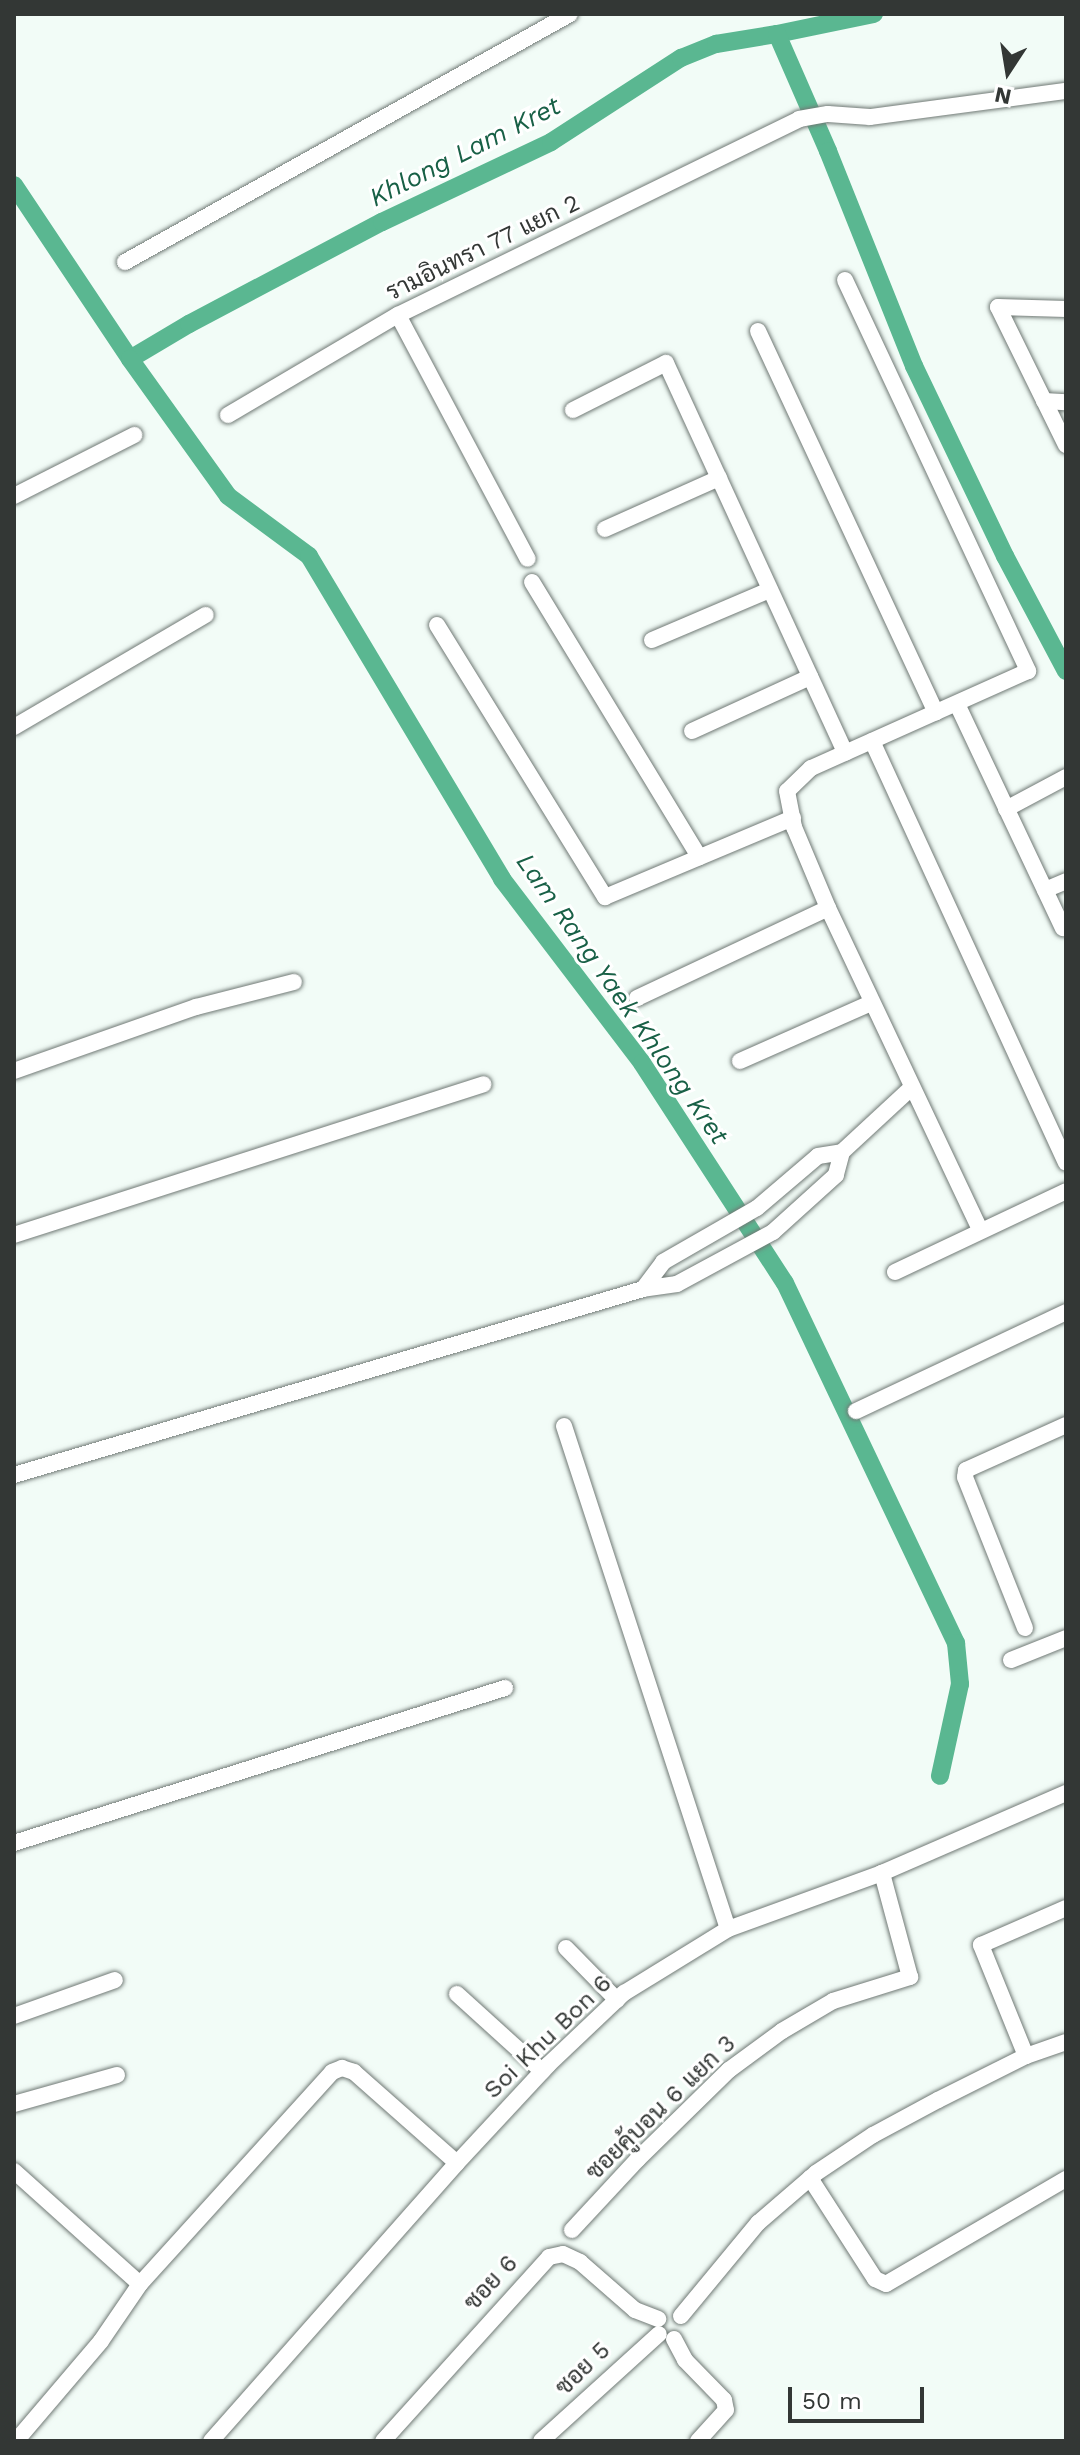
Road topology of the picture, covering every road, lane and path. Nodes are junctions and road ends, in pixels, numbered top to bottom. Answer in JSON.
{"nodes":[{"id":1,"x":570,"y":14,"type":"edge"},
{"id":2,"x":1066,"y":91,"type":"edge"},
{"id":3,"x":125,"y":262,"type":"dead end"},
{"id":4,"x":845,"y":280,"type":"dead end"},
{"id":5,"x":1066,"y":309,"type":"edge"},
{"id":6,"x":398,"y":315,"type":"junction"},
{"id":7,"x":758,"y":331,"type":"dead end"},
{"id":8,"x":1044,"y":401,"type":"junction"},
{"id":9,"x":1066,"y":402,"type":"edge"},
{"id":10,"x":573,"y":410,"type":"dead end"},
{"id":11,"x":228,"y":415,"type":"dead end"},
{"id":12,"x":134,"y":435,"type":"dead end"},
{"id":13,"x":1066,"y":445,"type":"edge"},
{"id":14,"x":719,"y":478,"type":"junction"},
{"id":15,"x":14,"y":496,"type":"edge"},
{"id":16,"x":605,"y":529,"type":"dead end"},
{"id":17,"x":528,"y":559,"type":"dead end"},
{"id":18,"x":532,"y":582,"type":"dead end"},
{"id":19,"x":770,"y":590,"type":"junction"},
{"id":20,"x":206,"y":615,"type":"dead end"},
{"id":21,"x":437,"y":625,"type":"dead end"},
{"id":22,"x":652,"y":640,"type":"dead end"},
{"id":23,"x":810,"y":677,"type":"junction"},
{"id":24,"x":957,"y":704,"type":"junction"},
{"id":25,"x":936,"y":713,"type":"junction"},
{"id":26,"x":14,"y":727,"type":"edge"},
{"id":27,"x":692,"y":731,"type":"dead end"},
{"id":28,"x":872,"y":741,"type":"junction"},
{"id":29,"x":845,"y":753,"type":"junction"},
{"id":30,"x":1066,"y":777,"type":"edge"},
{"id":31,"x":1006,"y":809,"type":"junction"},
{"id":32,"x":793,"y":818,"type":"junction"},
{"id":33,"x":699,"y":857,"type":"junction"},
{"id":34,"x":1066,"y":881,"type":"edge"},
{"id":35,"x":1045,"y":890,"type":"junction"},
{"id":36,"x":828,"y":908,"type":"junction"},
{"id":37,"x":1063,"y":928,"type":"dead end"},
{"id":38,"x":294,"y":982,"type":"dead end"},
{"id":39,"x":637,"y":998,"type":"dead end"},
{"id":40,"x":871,"y":1003,"type":"junction"},
{"id":41,"x":740,"y":1061,"type":"dead end"},
{"id":42,"x":14,"y":1071,"type":"edge"},
{"id":43,"x":483,"y":1084,"type":"dead end"},
{"id":44,"x":910,"y":1089,"type":"junction"},
{"id":45,"x":842,"y":1152,"type":"junction"},
{"id":46,"x":1066,"y":1163,"type":"edge"},
{"id":47,"x":1066,"y":1191,"type":"edge"},
{"id":48,"x":980,"y":1230,"type":"junction"},
{"id":49,"x":14,"y":1235,"type":"edge"},
{"id":50,"x":895,"y":1272,"type":"dead end"},
{"id":51,"x":643,"y":1289,"type":"junction"},
{"id":52,"x":1066,"y":1312,"type":"edge"},
{"id":53,"x":856,"y":1411,"type":"dead end"},
{"id":54,"x":564,"y":1426,"type":"dead end"},
{"id":55,"x":1065,"y":1427,"type":"edge"},
{"id":56,"x":14,"y":1475,"type":"edge"},
{"id":57,"x":1025,"y":1628,"type":"dead end"},
{"id":58,"x":1066,"y":1638,"type":"edge"},
{"id":59,"x":1011,"y":1660,"type":"dead end"},
{"id":60,"x":505,"y":1688,"type":"dead end"},
{"id":61,"x":1066,"y":1793,"type":"edge"},
{"id":62,"x":14,"y":1843,"type":"edge"},
{"id":63,"x":882,"y":1873,"type":"junction"},
{"id":64,"x":1066,"y":1908,"type":"edge"},
{"id":65,"x":728,"y":1929,"type":"junction"},
{"id":66,"x":566,"y":1948,"type":"dead end"},
{"id":67,"x":115,"y":1980,"type":"dead end"},
{"id":68,"x":457,"y":1994,"type":"dead end"},
{"id":69,"x":617,"y":2000,"type":"junction"},
{"id":70,"x":14,"y":2016,"type":"edge"},
{"id":71,"x":1066,"y":2042,"type":"edge"},
{"id":72,"x":1026,"y":2056,"type":"junction"},
{"id":73,"x":542,"y":2071,"type":"junction"},
{"id":74,"x":117,"y":2075,"type":"dead end"},
{"id":75,"x":14,"y":2104,"type":"edge"},
{"id":76,"x":457,"y":2163,"type":"junction"},
{"id":77,"x":810,"y":2178,"type":"junction"},
{"id":78,"x":1066,"y":2179,"type":"edge"},
{"id":79,"x":17,"y":2181,"type":"edge"},
{"id":80,"x":572,"y":2230,"type":"dead end"},
{"id":81,"x":140,"y":2284,"type":"junction"},
{"id":82,"x":681,"y":2316,"type":"junction"},
{"id":83,"x":664,"y":2330,"type":"junction"},
{"id":84,"x":16,"y":2441,"type":"edge"},
{"id":85,"x":211,"y":2441,"type":"edge"},
{"id":86,"x":383,"y":2441,"type":"edge"},
{"id":87,"x":541,"y":2441,"type":"edge"},
{"id":88,"x":698,"y":2441,"type":"edge"}],
"edges":[{"from":1,"to":3,"type":"street"},
{"from":2,"to":6,"type":"street","name":"รามอินทรา 77 แยก 2"},
{"from":4,"to":24,"type":"street"},
{"from":5,"to":8,"type":"street"},
{"from":6,"to":11,"type":"street","name":"รามอินทรา 77 แยก 2"},
{"from":6,"to":17,"type":"street"},
{"from":7,"to":25,"type":"street"},
{"from":8,"to":9,"type":"street"},
{"from":8,"to":13,"type":"street"},
{"from":10,"to":14,"type":"street"},
{"from":12,"to":15,"type":"street"},
{"from":14,"to":16,"type":"street"},
{"from":14,"to":19,"type":"street"},
{"from":18,"to":33,"type":"street"},
{"from":19,"to":22,"type":"street"},
{"from":19,"to":23,"type":"street"},
{"from":20,"to":26,"type":"street"},
{"from":21,"to":33,"type":"street"},
{"from":23,"to":27,"type":"street"},
{"from":23,"to":29,"type":"street"},
{"from":24,"to":25,"type":"street"},
{"from":24,"to":31,"type":"street"},
{"from":25,"to":28,"type":"street"},
{"from":28,"to":29,"type":"street"},
{"from":28,"to":46,"type":"street"},
{"from":29,"to":32,"type":"street"},
{"from":30,"to":31,"type":"street"},
{"from":31,"to":35,"type":"street"},
{"from":32,"to":33,"type":"street"},
{"from":32,"to":36,"type":"street"},
{"from":34,"to":35,"type":"street"},
{"from":35,"to":37,"type":"street"},
{"from":36,"to":39,"type":"street"},
{"from":36,"to":40,"type":"street"},
{"from":38,"to":42,"type":"street"},
{"from":40,"to":41,"type":"street"},
{"from":40,"to":44,"type":"street"},
{"from":43,"to":49,"type":"street"},
{"from":44,"to":45,"type":"street"},
{"from":44,"to":48,"type":"street"},
{"from":45,"to":51,"type":"street"},
{"from":45,"to":51,"type":"street"},
{"from":47,"to":48,"type":"street"},
{"from":48,"to":50,"type":"street"},
{"from":51,"to":56,"type":"street"},
{"from":52,"to":53,"type":"street"},
{"from":54,"to":65,"type":"street"},
{"from":55,"to":57,"type":"street"},
{"from":58,"to":59,"type":"street"},
{"from":60,"to":62,"type":"street"},
{"from":61,"to":63,"type":"street","name":"Soi Khu Bon 6"},
{"from":63,"to":65,"type":"street","name":"Soi Khu Bon 6"},
{"from":63,"to":80,"type":"street","name":"ซอยคู้บอน 6 แยก 3"},
{"from":64,"to":72,"type":"street"},
{"from":65,"to":69,"type":"street","name":"Soi Khu Bon 6"},
{"from":66,"to":69,"type":"street"},
{"from":67,"to":70,"type":"street"},
{"from":68,"to":73,"type":"street"},
{"from":69,"to":73,"type":"street","name":"Soi Khu Bon 6"},
{"from":71,"to":72,"type":"street"},
{"from":72,"to":77,"type":"street"},
{"from":73,"to":76,"type":"street","name":"Soi Khu Bon 6"},
{"from":74,"to":75,"type":"street"},
{"from":76,"to":81,"type":"street"},
{"from":76,"to":85,"type":"street","name":"Soi Khu Bon 6"},
{"from":77,"to":78,"type":"street"},
{"from":77,"to":82,"type":"street"},
{"from":79,"to":81,"type":"street"},
{"from":81,"to":84,"type":"street"},
{"from":82,"to":83,"type":"street"},
{"from":82,"to":83,"type":"street"},
{"from":83,"to":86,"type":"street","name":"ซอย 6"},
{"from":83,"to":87,"type":"street","name":"ซอย 5"},
{"from":83,"to":88,"type":"street"}]}
